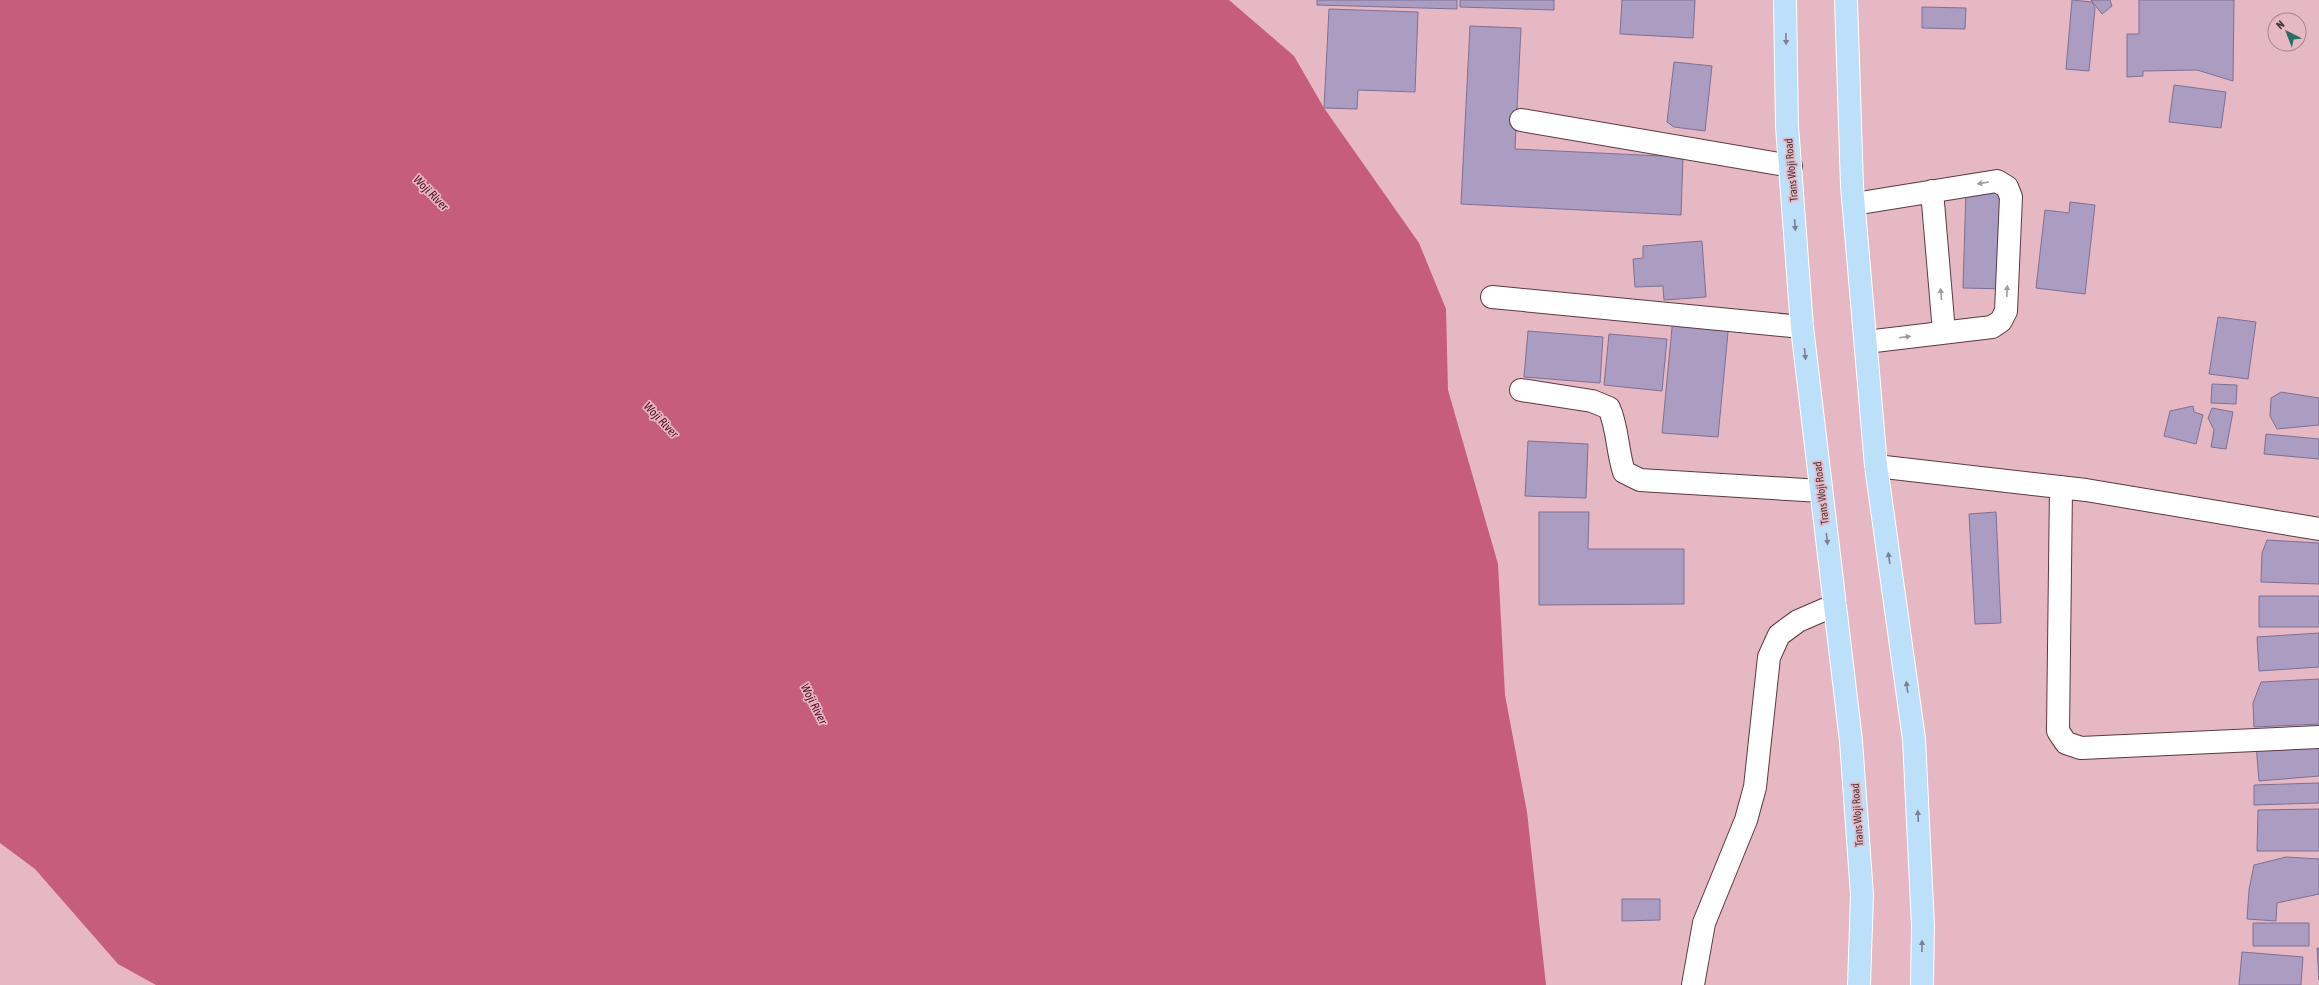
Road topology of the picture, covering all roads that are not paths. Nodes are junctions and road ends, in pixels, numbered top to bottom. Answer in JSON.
{"nodes":[{"id":1,"x":1785,"y":0,"type":"edge"},
{"id":2,"x":1846,"y":0,"type":"edge"},
{"id":3,"x":1521,"y":120,"type":"dead end"},
{"id":4,"x":1791,"y":166,"type":"junction"},
{"id":5,"x":1932,"y":191,"type":"junction"},
{"id":6,"x":1854,"y":204,"type":"junction"},
{"id":7,"x":1492,"y":297,"type":"dead end"},
{"id":8,"x":1802,"y":328,"type":"junction"},
{"id":9,"x":1944,"y":332,"type":"junction"},
{"id":10,"x":1866,"y":342,"type":"junction"},
{"id":11,"x":1521,"y":390,"type":"dead end"},
{"id":12,"x":1876,"y":466,"type":"junction"},
{"id":13,"x":2061,"y":487,"type":"junction"},
{"id":14,"x":1821,"y":491,"type":"junction"},
{"id":15,"x":2319,"y":529,"type":"edge"},
{"id":16,"x":1835,"y":605,"type":"junction"},
{"id":17,"x":2319,"y":737,"type":"edge"},
{"id":18,"x":1693,"y":985,"type":"edge"},
{"id":19,"x":1859,"y":985,"type":"edge"},
{"id":20,"x":1922,"y":985,"type":"edge"}],
"edges":[{"from":1,"to":4,"type":"main road","name":"Trans Woji Road","one_way":true},
{"from":2,"to":6,"type":"main road"},
{"from":3,"to":4,"type":"lane"},
{"from":4,"to":8,"type":"main road","name":"Trans Woji Road","one_way":true},
{"from":5,"to":6,"type":"lane"},
{"from":9,"to":5,"type":"lane","one_way":true},
{"from":9,"to":5,"type":"lane","one_way":true},
{"from":6,"to":10,"type":"main road"},
{"from":7,"to":8,"type":"lane"},
{"from":8,"to":14,"type":"main road","name":"Trans Woji Road","one_way":true},
{"from":10,"to":9,"type":"lane","one_way":true},
{"from":10,"to":12,"type":"main road"},
{"from":11,"to":14,"type":"lane"},
{"from":12,"to":13,"type":"lane"},
{"from":20,"to":12,"type":"main road","one_way":true},
{"from":13,"to":15,"type":"lane"},
{"from":13,"to":17,"type":"lane"},
{"from":14,"to":16,"type":"main road","name":"Trans Woji Road","one_way":true},
{"from":16,"to":18,"type":"lane"},
{"from":16,"to":19,"type":"main road","name":"Trans Woji Road"}]}
